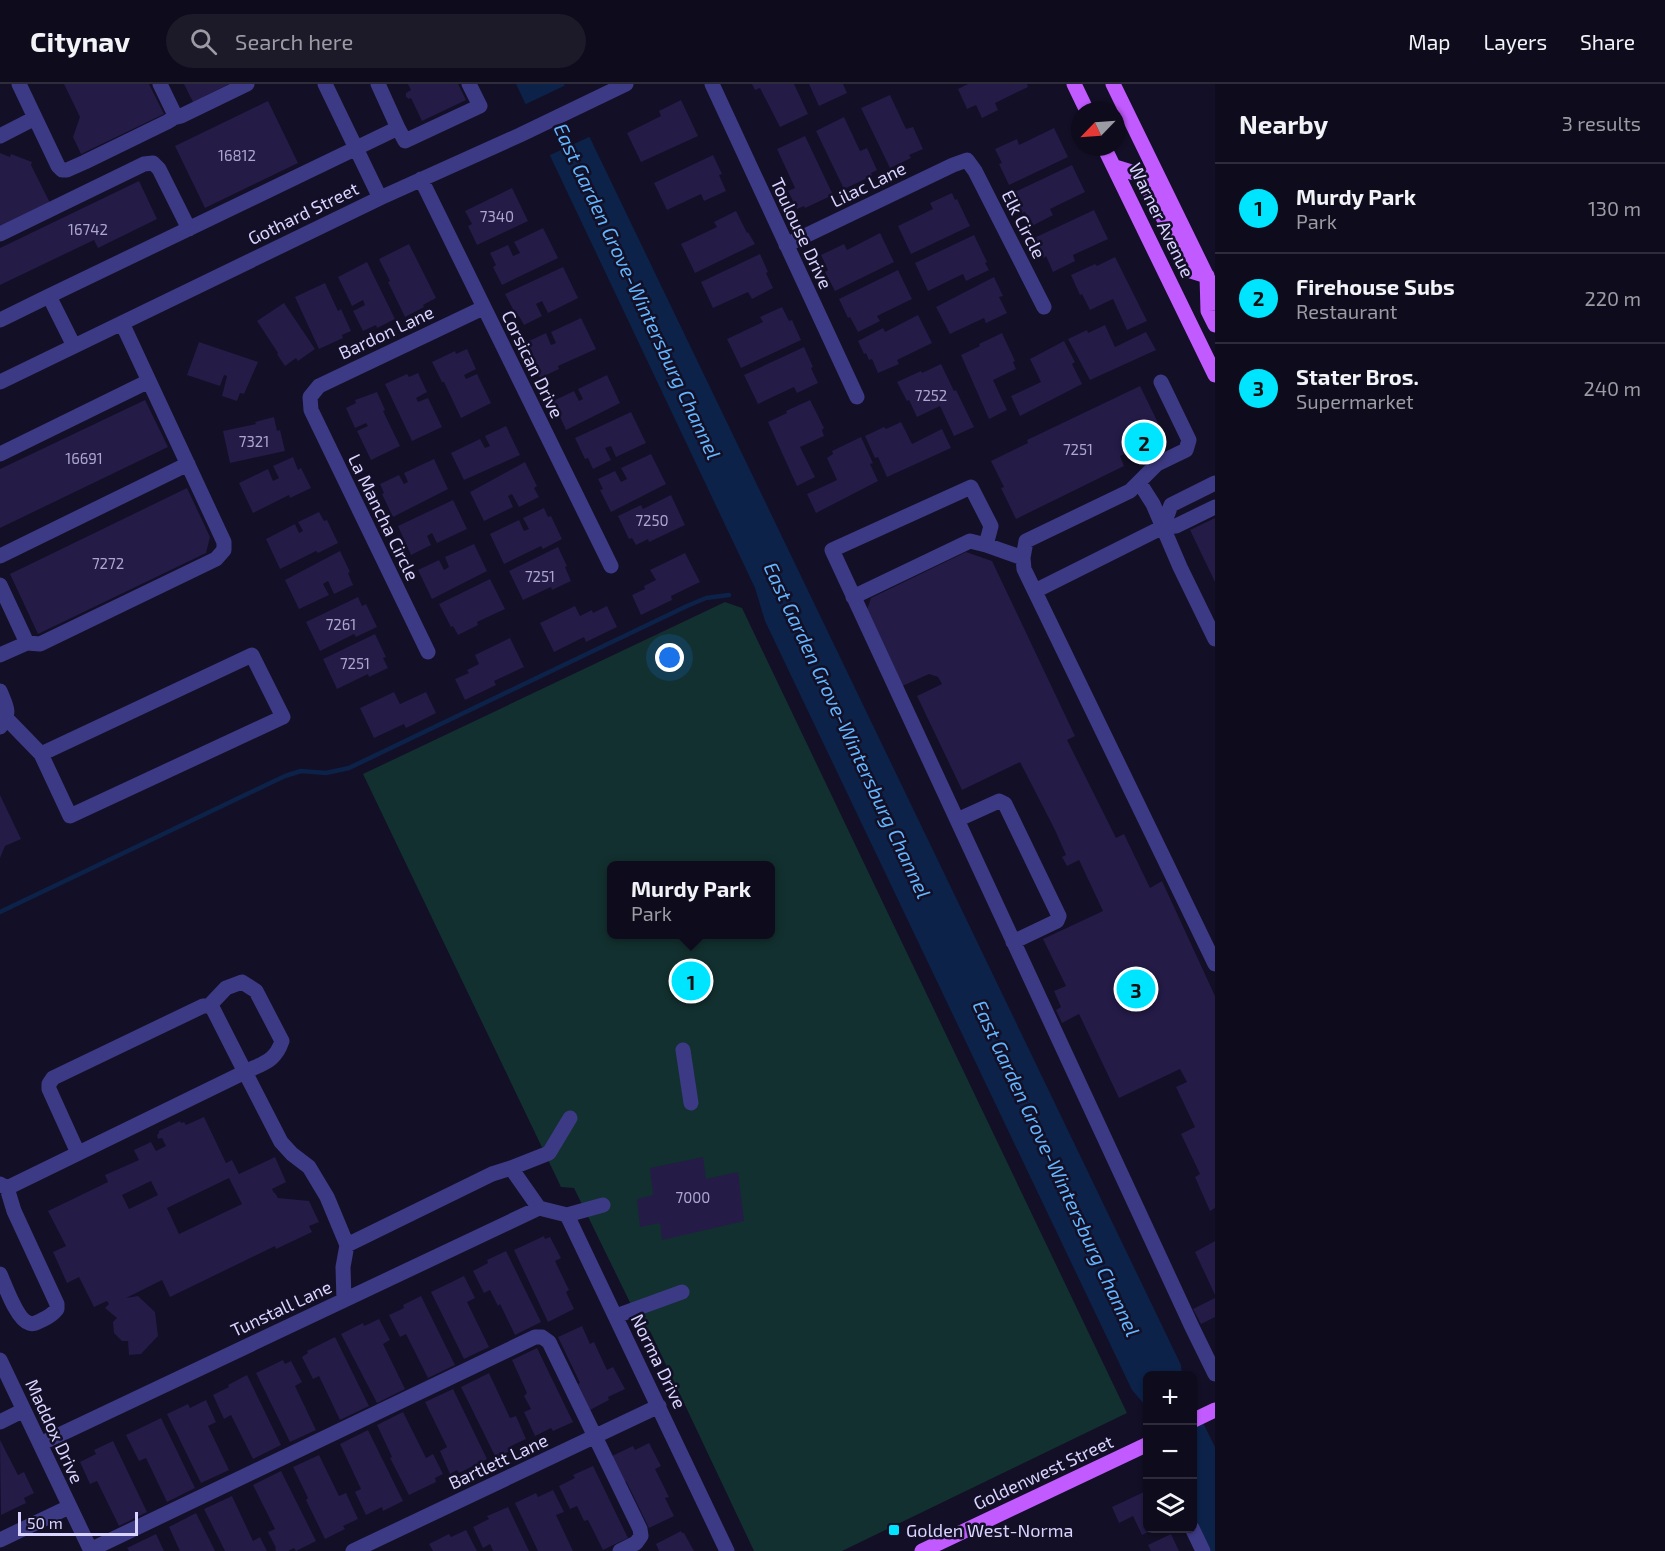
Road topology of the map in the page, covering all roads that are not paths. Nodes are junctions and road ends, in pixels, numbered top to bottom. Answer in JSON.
{"nodes":[{"id":1,"x":19,"y":84,"type":"edge"},
{"id":2,"x":160,"y":84,"type":"edge"},
{"id":3,"x":247,"y":84,"type":"edge"},
{"id":4,"x":325,"y":84,"type":"edge"},
{"id":5,"x":378,"y":84,"type":"edge"},
{"id":6,"x":469,"y":84,"type":"edge"},
{"id":7,"x":626,"y":84,"type":"edge"},
{"id":8,"x":712,"y":84,"type":"edge"},
{"id":9,"x":1074,"y":84,"type":"edge"},
{"id":10,"x":1113,"y":84,"type":"edge"},
{"id":11,"x":1083,"y":102,"type":"edge"},
{"id":12,"x":174,"y":113,"type":"junction"},
{"id":13,"x":35,"y":118,"type":"junction"},
{"id":14,"x":398,"y":128,"type":"junction"},
{"id":15,"x":0,"y":136,"type":"edge"},
{"id":16,"x":356,"y":149,"type":"junction"},
{"id":17,"x":1108,"y":156,"type":"edge"},
{"id":18,"x":967,"y":160,"type":"joint"},
{"id":19,"x":1114,"y":168,"type":"junction"},
{"id":20,"x":421,"y":179,"type":"junction"},
{"id":21,"x":380,"y":198,"type":"junction"},
{"id":22,"x":189,"y":229,"type":"junction"},
{"id":23,"x":0,"y":234,"type":"edge"},
{"id":24,"x":786,"y":245,"type":"junction"},
{"id":25,"x":1211,"y":275,"type":"edge"},
{"id":26,"x":1215,"y":293,"type":"edge"},
{"id":27,"x":49,"y":296,"type":"junction"},
{"id":28,"x":1044,"y":307,"type":"dead end"},
{"id":29,"x":483,"y":308,"type":"junction"},
{"id":30,"x":0,"y":320,"type":"edge"},
{"id":31,"x":122,"y":323,"type":"junction"},
{"id":32,"x":1215,"y":325,"type":"edge"},
{"id":33,"x":74,"y":346,"type":"junction"},
{"id":34,"x":1215,"y":375,"type":"edge"},
{"id":35,"x":149,"y":381,"type":"junction"},
{"id":36,"x":0,"y":382,"type":"edge"},
{"id":37,"x":1161,"y":382,"type":"dead end"},
{"id":38,"x":310,"y":397,"type":"joint"},
{"id":39,"x":857,"y":397,"type":"dead end"},
{"id":40,"x":0,"y":454,"type":"edge"},
{"id":41,"x":188,"y":464,"type":"junction"},
{"id":42,"x":1139,"y":482,"type":"junction"},
{"id":43,"x":1215,"y":483,"type":"edge"},
{"id":44,"x":1215,"y":507,"type":"edge"},
{"id":45,"x":1163,"y":527,"type":"junction"},
{"id":46,"x":986,"y":545,"type":"junction"},
{"id":47,"x":0,"y":556,"type":"edge"},
{"id":48,"x":1023,"y":558,"type":"junction"},
{"id":49,"x":611,"y":566,"type":"dead end"},
{"id":50,"x":0,"y":585,"type":"edge"},
{"id":51,"x":1035,"y":591,"type":"junction"},
{"id":52,"x":853,"y":597,"type":"junction"},
{"id":53,"x":1215,"y":639,"type":"edge"},
{"id":54,"x":27,"y":643,"type":"junction"},
{"id":55,"x":428,"y":652,"type":"dead end"},
{"id":56,"x":0,"y":655,"type":"edge"},
{"id":57,"x":0,"y":691,"type":"edge"},
{"id":58,"x":3,"y":723,"type":"edge"},
{"id":59,"x":41,"y":754,"type":"junction"},
{"id":60,"x":957,"y":820,"type":"junction"},
{"id":61,"x":1013,"y":942,"type":"junction"},
{"id":62,"x":1215,"y":964,"type":"edge"},
{"id":63,"x":209,"y":1006,"type":"junction"},
{"id":64,"x":683,"y":1050,"type":"dead end"},
{"id":65,"x":245,"y":1072,"type":"junction"},
{"id":66,"x":691,"y":1103,"type":"dead end"},
{"id":67,"x":570,"y":1118,"type":"dead end"},
{"id":68,"x":78,"y":1153,"type":"junction"},
{"id":69,"x":511,"y":1168,"type":"junction"},
{"id":70,"x":3,"y":1186,"type":"edge"},
{"id":71,"x":603,"y":1205,"type":"dead end"},
{"id":72,"x":539,"y":1209,"type":"junction"},
{"id":73,"x":567,"y":1215,"type":"junction"},
{"id":74,"x":348,"y":1245,"type":"junction"},
{"id":75,"x":0,"y":1274,"type":"edge"},
{"id":76,"x":682,"y":1292,"type":"dead end"},
{"id":77,"x":344,"y":1300,"type":"junction"},
{"id":78,"x":616,"y":1316,"type":"junction"},
{"id":79,"x":1208,"y":1344,"type":"edge"},
{"id":80,"x":0,"y":1360,"type":"edge"},
{"id":81,"x":1215,"y":1374,"type":"edge"},
{"id":82,"x":659,"y":1406,"type":"junction"},
{"id":83,"x":24,"y":1410,"type":"junction"},
{"id":84,"x":1215,"y":1410,"type":"edge"},
{"id":85,"x":1197,"y":1419,"type":"edge"},
{"id":86,"x":0,"y":1422,"type":"edge"},
{"id":87,"x":596,"y":1436,"type":"junction"},
{"id":88,"x":40,"y":1444,"type":"junction"},
{"id":89,"x":1143,"y":1446,"type":"edge"},
{"id":90,"x":69,"y":1507,"type":"junction"},
{"id":91,"x":1194,"y":1533,"type":"edge"},
{"id":92,"x":0,"y":1540,"type":"edge"},
{"id":93,"x":90,"y":1550,"type":"edge"},
{"id":94,"x":353,"y":1551,"type":"edge"},
{"id":95,"x":620,"y":1551,"type":"edge"},
{"id":96,"x":727,"y":1551,"type":"edge"},
{"id":97,"x":922,"y":1551,"type":"edge"},
{"id":98,"x":1203,"y":1551,"type":"edge"}],
"edges":[{"from":1,"to":13,"type":"street"},
{"from":2,"to":12,"type":"street"},
{"from":3,"to":12,"type":"street"},
{"from":4,"to":16,"type":"street"},
{"from":5,"to":14,"type":"street"},
{"from":6,"to":14,"type":"street"},
{"from":7,"to":20,"type":"street","name":"Gothard Street"},
{"from":8,"to":24,"type":"street","name":"Toulouse Drive"},
{"from":9,"to":11,"type":"main road"},
{"from":10,"to":25,"type":"main road","name":"Warner Avenue"},
{"from":12,"to":13,"type":"street"},
{"from":13,"to":15,"type":"street"},
{"from":14,"to":16,"type":"street"},
{"from":16,"to":21,"type":"street"},
{"from":16,"to":22,"type":"street"},
{"from":17,"to":19,"type":"main road","name":"Warner Avenue"},
{"from":18,"to":24,"type":"street","name":"Lilac Lane"},
{"from":18,"to":28,"type":"street","name":"Elk Circle"},
{"from":19,"to":25,"type":"main road"},
{"from":19,"to":34,"type":"main road","name":"Warner Avenue"},
{"from":20,"to":21,"type":"street","name":"Gothard Street"},
{"from":20,"to":29,"type":"street","name":"Corsican Drive"},
{"from":21,"to":31,"type":"street","name":"Gothard Street"},
{"from":22,"to":23,"type":"street"},
{"from":22,"to":27,"type":"street"},
{"from":24,"to":39,"type":"street","name":"Toulouse Drive"},
{"from":25,"to":26,"type":"main road","name":"Warner Avenue"},
{"from":25,"to":32,"type":"main road"},
{"from":27,"to":30,"type":"street"},
{"from":27,"to":33,"type":"street"},
{"from":29,"to":38,"type":"street","name":"Bardon Lane"},
{"from":29,"to":49,"type":"street","name":"Corsican Drive"},
{"from":31,"to":33,"type":"street","name":"Gothard Street"},
{"from":31,"to":35,"type":"street"},
{"from":33,"to":36,"type":"street","name":"Gothard Street"},
{"from":35,"to":40,"type":"street"},
{"from":35,"to":41,"type":"street"},
{"from":37,"to":42,"type":"street"},
{"from":38,"to":55,"type":"street","name":"La Mancha Circle"},
{"from":41,"to":47,"type":"street"},
{"from":41,"to":54,"type":"street"},
{"from":42,"to":45,"type":"street"},
{"from":42,"to":48,"type":"street"},
{"from":43,"to":45,"type":"street"},
{"from":44,"to":45,"type":"street"},
{"from":45,"to":51,"type":"street"},
{"from":45,"to":53,"type":"street"},
{"from":46,"to":48,"type":"street"},
{"from":46,"to":52,"type":"street"},
{"from":46,"to":52,"type":"street"},
{"from":48,"to":51,"type":"street"},
{"from":50,"to":54,"type":"street"},
{"from":51,"to":62,"type":"street"},
{"from":52,"to":60,"type":"street"},
{"from":54,"to":56,"type":"street"},
{"from":57,"to":58,"type":"street"},
{"from":58,"to":59,"type":"street"},
{"from":59,"to":59,"type":"street"},
{"from":60,"to":61,"type":"street"},
{"from":60,"to":61,"type":"street"},
{"from":61,"to":79,"type":"street"},
{"from":63,"to":65,"type":"street"},
{"from":63,"to":65,"type":"street"},
{"from":63,"to":68,"type":"street"},
{"from":64,"to":66,"type":"street"},
{"from":65,"to":68,"type":"street"},
{"from":65,"to":74,"type":"street"},
{"from":67,"to":69,"type":"street"},
{"from":68,"to":70,"type":"street"},
{"from":69,"to":72,"type":"street"},
{"from":69,"to":74,"type":"street"},
{"from":70,"to":75,"type":"street"},
{"from":71,"to":73,"type":"street"},
{"from":72,"to":73,"type":"street"},
{"from":72,"to":77,"type":"street","name":"Tunstall Lane"},
{"from":73,"to":78,"type":"street","name":"Norma Drive"},
{"from":74,"to":77,"type":"street"},
{"from":76,"to":78,"type":"street"},
{"from":77,"to":88,"type":"street","name":"Tunstall Lane"},
{"from":78,"to":82,"type":"street","name":"Norma Drive"},
{"from":79,"to":81,"type":"street"},
{"from":80,"to":83,"type":"street","name":"Maddox Drive"},
{"from":82,"to":87,"type":"street","name":"Bartlett Lane"},
{"from":82,"to":96,"type":"street","name":"Norma Drive"},
{"from":83,"to":86,"type":"street"},
{"from":83,"to":88,"type":"street","name":"Maddox Drive"},
{"from":84,"to":85,"type":"main road"},
{"from":87,"to":93,"type":"street"},
{"from":87,"to":94,"type":"street","name":"Bartlett Lane"},
{"from":87,"to":95,"type":"street"},
{"from":88,"to":90,"type":"street","name":"Maddox Drive"},
{"from":89,"to":97,"type":"main road","name":"Goldenwest Street"},
{"from":90,"to":92,"type":"street"},
{"from":90,"to":93,"type":"street","name":"Maddox Drive"},
{"from":91,"to":98,"type":"street"}]}
